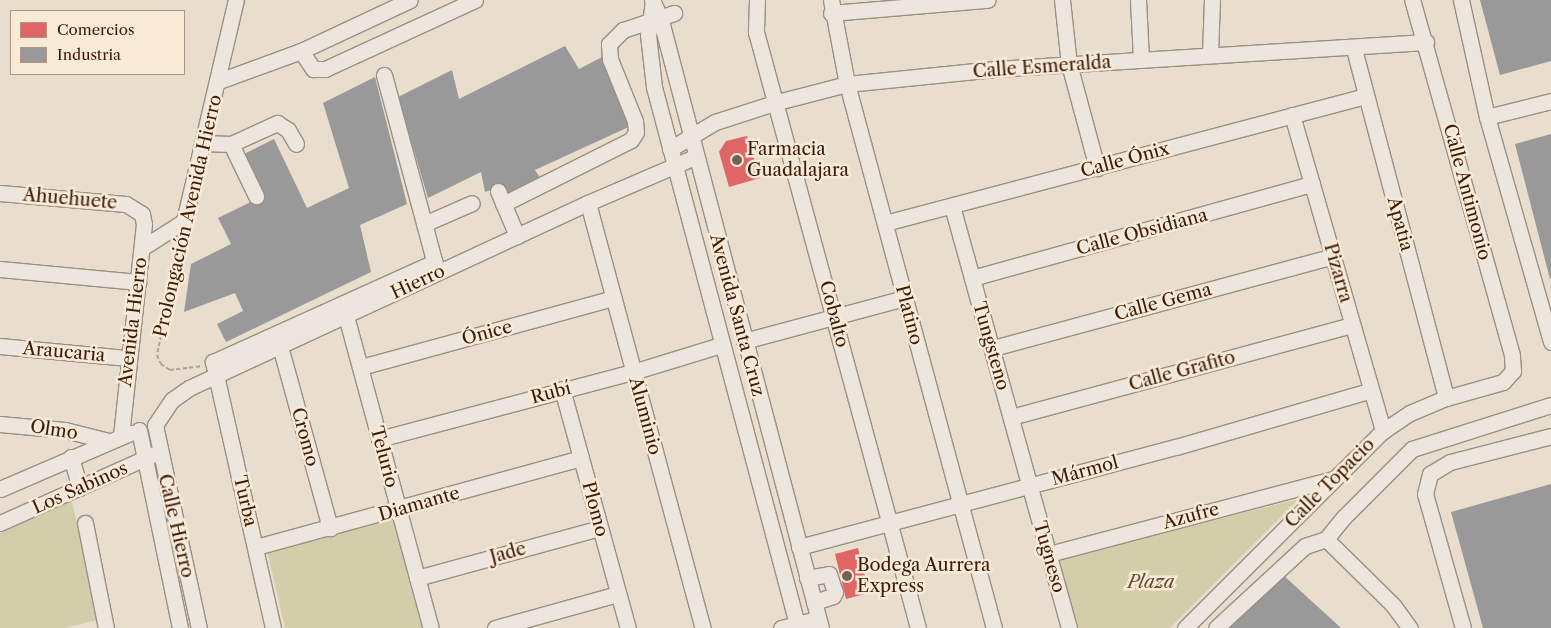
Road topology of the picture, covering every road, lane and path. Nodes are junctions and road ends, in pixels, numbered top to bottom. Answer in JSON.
{"nodes":[{"id":1,"x":236,"y":0,"type":"edge"},
{"id":2,"x":475,"y":0,"type":"edge"},
{"id":3,"x":757,"y":0,"type":"edge"},
{"id":4,"x":987,"y":0,"type":"edge"},
{"id":5,"x":1062,"y":0,"type":"edge"},
{"id":6,"x":1138,"y":0,"type":"edge"},
{"id":7,"x":1212,"y":0,"type":"edge"},
{"id":8,"x":1412,"y":0,"type":"edge"},
{"id":9,"x":1461,"y":0,"type":"edge"},
{"id":10,"x":653,"y":1,"type":"edge"},
{"id":11,"x":405,"y":3,"type":"edge"},
{"id":12,"x":831,"y":6,"type":"edge"},
{"id":13,"x":665,"y":13,"type":"edge"},
{"id":14,"x":410,"y":30,"type":"junction"},
{"id":15,"x":665,"y":42,"type":"junction"},
{"id":16,"x":1426,"y":42,"type":"junction"},
{"id":17,"x":1354,"y":49,"type":"junction"},
{"id":18,"x":301,"y":51,"type":"junction"},
{"id":19,"x":1210,"y":54,"type":"junction"},
{"id":20,"x":1141,"y":60,"type":"junction"},
{"id":21,"x":1069,"y":64,"type":"junction"},
{"id":22,"x":652,"y":73,"type":"junction"},
{"id":23,"x":384,"y":75,"type":"dead end"},
{"id":24,"x":219,"y":81,"type":"junction"},
{"id":25,"x":847,"y":84,"type":"junction"},
{"id":26,"x":1366,"y":96,"type":"junction"},
{"id":27,"x":1551,"y":101,"type":"edge"},
{"id":28,"x":777,"y":102,"type":"junction"},
{"id":29,"x":1292,"y":115,"type":"junction"},
{"id":30,"x":1487,"y":117,"type":"junction"},
{"id":31,"x":690,"y":136,"type":"junction"},
{"id":32,"x":203,"y":143,"type":"junction"},
{"id":33,"x":231,"y":144,"type":"junction"},
{"id":34,"x":296,"y":144,"type":"dead end"},
{"id":35,"x":670,"y":149,"type":"junction"},
{"id":36,"x":695,"y":157,"type":"junction"},
{"id":37,"x":674,"y":166,"type":"junction"},
{"id":38,"x":1097,"y":168,"type":"junction"},
{"id":39,"x":1312,"y":184,"type":"junction"},
{"id":40,"x":0,"y":193,"type":"edge"},
{"id":41,"x":256,"y":196,"type":"dead end"},
{"id":42,"x":472,"y":203,"type":"dead end"},
{"id":43,"x":588,"y":203,"type":"junction"},
{"id":44,"x":952,"y":206,"type":"junction"},
{"id":45,"x":139,"y":210,"type":"joint"},
{"id":46,"x":184,"y":221,"type":"junction"},
{"id":47,"x":885,"y":222,"type":"junction"},
{"id":48,"x":424,"y":224,"type":"junction"},
{"id":49,"x":517,"y":236,"type":"junction"},
{"id":50,"x":142,"y":248,"type":"junction"},
{"id":51,"x":1333,"y":256,"type":"junction"},
{"id":52,"x":436,"y":268,"type":"junction"},
{"id":53,"x":0,"y":269,"type":"edge"},
{"id":54,"x":972,"y":278,"type":"junction"},
{"id":55,"x":138,"y":282,"type":"junction"},
{"id":56,"x":614,"y":298,"type":"junction"},
{"id":57,"x":904,"y":298,"type":"junction"},
{"id":58,"x":346,"y":316,"type":"junction"},
{"id":59,"x":834,"y":316,"type":"junction"},
{"id":60,"x":1352,"y":325,"type":"junction"},
{"id":61,"x":744,"y":341,"type":"junction"},
{"id":62,"x":1551,"y":342,"type":"edge"},
{"id":63,"x":721,"y":345,"type":"junction"},
{"id":64,"x":0,"y":346,"type":"edge"},
{"id":65,"x":280,"y":346,"type":"junction"},
{"id":66,"x":993,"y":348,"type":"junction"},
{"id":67,"x":128,"y":358,"type":"junction"},
{"id":68,"x":361,"y":367,"type":"junction"},
{"id":69,"x":214,"y":368,"type":"junction"},
{"id":70,"x":633,"y":372,"type":"junction"},
{"id":71,"x":1503,"y":382,"type":"joint"},
{"id":72,"x":562,"y":390,"type":"junction"},
{"id":73,"x":1369,"y":391,"type":"junction"},
{"id":74,"x":1446,"y":398,"type":"junction"},
{"id":75,"x":1551,"y":405,"type":"edge"},
{"id":76,"x":1011,"y":417,"type":"junction"},
{"id":77,"x":0,"y":424,"type":"edge"},
{"id":78,"x":155,"y":425,"type":"junction"},
{"id":79,"x":139,"y":430,"type":"junction"},
{"id":80,"x":1383,"y":431,"type":"junction"},
{"id":81,"x":1551,"y":436,"type":"edge"},
{"id":82,"x":114,"y":438,"type":"junction"},
{"id":83,"x":379,"y":439,"type":"junction"},
{"id":84,"x":153,"y":455,"type":"junction"},
{"id":85,"x":71,"y":458,"type":"junction"},
{"id":86,"x":581,"y":458,"type":"junction"},
{"id":87,"x":1333,"y":479,"type":"junction"},
{"id":88,"x":1028,"y":486,"type":"junction"},
{"id":89,"x":80,"y":488,"type":"junction"},
{"id":90,"x":0,"y":489,"type":"edge"},
{"id":91,"x":960,"y":505,"type":"junction"},
{"id":92,"x":398,"y":509,"type":"junction"},
{"id":93,"x":0,"y":523,"type":"edge"},
{"id":94,"x":85,"y":523,"type":"dead end"},
{"id":95,"x":891,"y":523,"type":"junction"},
{"id":96,"x":330,"y":528,"type":"junction"},
{"id":97,"x":600,"y":528,"type":"junction"},
{"id":98,"x":1326,"y":539,"type":"junction"},
{"id":99,"x":256,"y":547,"type":"junction"},
{"id":100,"x":799,"y":547,"type":"junction"},
{"id":101,"x":1049,"y":554,"type":"junction"},
{"id":102,"x":417,"y":578,"type":"junction"},
{"id":103,"x":807,"y":578,"type":"junction"},
{"id":104,"x":618,"y":594,"type":"junction"},
{"id":105,"x":814,"y":602,"type":"junction"},
{"id":106,"x":819,"y":623,"type":"edge"},
{"id":107,"x":797,"y":626,"type":"edge"},
{"id":108,"x":106,"y":628,"type":"edge"},
{"id":109,"x":180,"y":628,"type":"edge"},
{"id":110,"x":199,"y":628,"type":"edge"},
{"id":111,"x":273,"y":628,"type":"edge"},
{"id":112,"x":430,"y":628,"type":"edge"},
{"id":113,"x":495,"y":628,"type":"edge"},
{"id":114,"x":628,"y":628,"type":"edge"},
{"id":115,"x":703,"y":628,"type":"edge"},
{"id":116,"x":781,"y":628,"type":"edge"},
{"id":117,"x":918,"y":628,"type":"edge"},
{"id":118,"x":994,"y":628,"type":"edge"},
{"id":119,"x":1069,"y":628,"type":"edge"},
{"id":120,"x":1185,"y":628,"type":"edge"},
{"id":121,"x":1216,"y":628,"type":"edge"},
{"id":122,"x":1410,"y":628,"type":"edge"},
{"id":123,"x":1463,"y":628,"type":"edge"}],
"edges":[{"from":1,"to":24,"type":"street","name":"Prolongación Avenida Hierro"},
{"from":2,"to":14,"type":"street"},
{"from":3,"to":28,"type":"street","name":"Cobalto"},
{"from":4,"to":12,"type":"street"},
{"from":5,"to":21,"type":"street"},
{"from":6,"to":20,"type":"street"},
{"from":7,"to":19,"type":"street"},
{"from":8,"to":16,"type":"street","name":"Calle Antimonio"},
{"from":9,"to":30,"type":"street"},
{"from":10,"to":13,"type":"street","name":"Avenida Santa Cruz"},
{"from":11,"to":14,"type":"street"},
{"from":11,"to":18,"type":"street"},
{"from":12,"to":25,"type":"street","name":"Platino"},
{"from":13,"to":15,"type":"street"},
{"from":13,"to":22,"type":"street","name":"Avenida Santa Cruz"},
{"from":13,"to":49,"type":"street"},
{"from":14,"to":18,"type":"street"},
{"from":15,"to":22,"type":"street"},
{"from":15,"to":31,"type":"street","name":"Avenida Santa Cruz"},
{"from":16,"to":17,"type":"street","name":"Calle Esmeralda"},
{"from":16,"to":71,"type":"street","name":"Calle Antimonio"},
{"from":17,"to":19,"type":"street","name":"Calle Esmeralda"},
{"from":17,"to":26,"type":"street","name":"Apatia"},
{"from":18,"to":24,"type":"street"},
{"from":19,"to":20,"type":"street","name":"Calle Esmeralda"},
{"from":20,"to":21,"type":"street","name":"Calle Esmeralda"},
{"from":21,"to":25,"type":"street","name":"Calle Esmeralda"},
{"from":21,"to":38,"type":"street"},
{"from":22,"to":35,"type":"street","name":"Avenida Santa Cruz"},
{"from":23,"to":48,"type":"street"},
{"from":24,"to":32,"type":"street","name":"Prolongación Avenida Hierro"},
{"from":25,"to":28,"type":"street","name":"Calle Esmeralda"},
{"from":25,"to":47,"type":"street","name":"Platino"},
{"from":26,"to":29,"type":"street","name":"Calle Ónix"},
{"from":26,"to":74,"type":"street","name":"Apatia"},
{"from":27,"to":30,"type":"street"},
{"from":28,"to":31,"type":"street","name":"Calle Esmeralda"},
{"from":28,"to":59,"type":"street","name":"Cobalto"},
{"from":29,"to":38,"type":"street","name":"Calle Ónix"},
{"from":29,"to":39,"type":"street","name":"Pizarra"},
{"from":30,"to":62,"type":"street"},
{"from":31,"to":35,"type":"street","name":"Calle Esmeralda"},
{"from":31,"to":36,"type":"street","name":"Avenida Santa Cruz"},
{"from":32,"to":33,"type":"street"},
{"from":32,"to":46,"type":"street","name":"Prolongación Avenida Hierro"},
{"from":33,"to":34,"type":"street"},
{"from":33,"to":41,"type":"street"},
{"from":35,"to":37,"type":"street","name":"Avenida Santa Cruz"},
{"from":36,"to":37,"type":"street","name":"Hierro"},
{"from":36,"to":61,"type":"street","name":"Avenida Santa Cruz"},
{"from":37,"to":43,"type":"street","name":"Hierro"},
{"from":37,"to":63,"type":"street","name":"Avenida Santa Cruz"},
{"from":38,"to":44,"type":"street","name":"Calle Ónix"},
{"from":39,"to":51,"type":"street","name":"Pizarra"},
{"from":39,"to":54,"type":"street","name":"Calle Obsidiana"},
{"from":40,"to":45,"type":"street","name":"Ahuehuete"},
{"from":42,"to":48,"type":"street"},
{"from":43,"to":49,"type":"street","name":"Hierro"},
{"from":43,"to":56,"type":"street","name":"Aluminio"},
{"from":44,"to":47,"type":"street","name":"Calle Ónix"},
{"from":44,"to":54,"type":"street","name":"Tungsteno"},
{"from":45,"to":50,"type":"street","name":"Avenida Hierro"},
{"from":46,"to":50,"type":"street"},
{"from":46,"to":69,"type":"path","name":"Prolongación Avenida Hierro"},
{"from":47,"to":57,"type":"street","name":"Platino"},
{"from":48,"to":52,"type":"street"},
{"from":49,"to":52,"type":"street","name":"Hierro"},
{"from":50,"to":55,"type":"street","name":"Avenida Hierro"},
{"from":51,"to":60,"type":"street","name":"Pizarra"},
{"from":51,"to":66,"type":"street","name":"Calle Gema"},
{"from":52,"to":58,"type":"street","name":"Hierro"},
{"from":52,"to":69,"type":"street"},
{"from":53,"to":55,"type":"street"},
{"from":54,"to":66,"type":"street","name":"Tungsteno"},
{"from":55,"to":67,"type":"street","name":"Avenida Hierro"},
{"from":56,"to":68,"type":"street","name":"Ónice"},
{"from":56,"to":70,"type":"street","name":"Aluminio"},
{"from":57,"to":59,"type":"street"},
{"from":57,"to":91,"type":"street","name":"Platino"},
{"from":58,"to":65,"type":"street","name":"Hierro"},
{"from":58,"to":68,"type":"street","name":"Telurio"},
{"from":59,"to":61,"type":"street"},
{"from":59,"to":95,"type":"street","name":"Cobalto"},
{"from":60,"to":73,"type":"street","name":"Pizarra"},
{"from":60,"to":76,"type":"street","name":"Calle Grafito"},
{"from":61,"to":100,"type":"street","name":"Avenida Santa Cruz"},
{"from":63,"to":70,"type":"street","name":"Rubí"},
{"from":63,"to":107,"type":"street","name":"Avenida Santa Cruz"},
{"from":64,"to":67,"type":"street","name":"Araucaria"},
{"from":65,"to":69,"type":"street","name":"Hierro"},
{"from":65,"to":96,"type":"street","name":"Cromo"},
{"from":66,"to":76,"type":"street","name":"Tungsteno"},
{"from":67,"to":82,"type":"street","name":"Avenida Hierro"},
{"from":68,"to":83,"type":"street","name":"Telurio"},
{"from":69,"to":78,"type":"street","name":"Hierro"},
{"from":69,"to":99,"type":"street","name":"Turba"},
{"from":70,"to":72,"type":"street","name":"Rubí"},
{"from":70,"to":115,"type":"street","name":"Aluminio"},
{"from":71,"to":74,"type":"street","name":"Calle Topacio"},
{"from":72,"to":83,"type":"street","name":"Rubí"},
{"from":72,"to":86,"type":"street","name":"Plomo"},
{"from":73,"to":80,"type":"street","name":"Pizarra"},
{"from":73,"to":88,"type":"street","name":"Mármol"},
{"from":74,"to":80,"type":"street","name":"Calle Topacio"},
{"from":75,"to":98,"type":"street"},
{"from":76,"to":88,"type":"street","name":"Tungsteno"},
{"from":77,"to":82,"type":"street","name":"Olmo"},
{"from":78,"to":79,"type":"street","name":"Los Sabinos"},
{"from":78,"to":84,"type":"street","name":"Calle Hierro"},
{"from":79,"to":82,"type":"street","name":"Los Sabinos"},
{"from":79,"to":84,"type":"street","name":"Calle Hierro"},
{"from":80,"to":87,"type":"street","name":"Calle Topacio"},
{"from":81,"to":123,"type":"street"},
{"from":82,"to":85,"type":"street","name":"Los Sabinos"},
{"from":83,"to":92,"type":"street","name":"Telurio"},
{"from":84,"to":89,"type":"street","name":"Los Sabinos"},
{"from":84,"to":109,"type":"street","name":"Calle Hierro"},
{"from":84,"to":110,"type":"street","name":"Calle Hierro"},
{"from":85,"to":89,"type":"street"},
{"from":85,"to":90,"type":"street","name":"Los Sabinos"},
{"from":86,"to":92,"type":"street","name":"Diamante"},
{"from":86,"to":97,"type":"street","name":"Plomo"},
{"from":87,"to":101,"type":"street","name":"Azufre"},
{"from":87,"to":120,"type":"street","name":"Calle Topacio"},
{"from":88,"to":91,"type":"street","name":"Mármol"},
{"from":88,"to":101,"type":"street","name":"Tugneso"},
{"from":89,"to":93,"type":"street","name":"Los Sabinos"},
{"from":91,"to":95,"type":"street","name":"Mármol"},
{"from":91,"to":118,"type":"street","name":"Platino"},
{"from":92,"to":96,"type":"street","name":"Diamante"},
{"from":92,"to":102,"type":"street","name":"Telurio"},
{"from":94,"to":108,"type":"street"},
{"from":95,"to":100,"type":"street","name":"Mármol"},
{"from":95,"to":117,"type":"street","name":"Cobalto"},
{"from":96,"to":99,"type":"street","name":"Diamante"},
{"from":97,"to":102,"type":"street","name":"Jade"},
{"from":97,"to":104,"type":"street","name":"Plomo"},
{"from":98,"to":121,"type":"street"},
{"from":98,"to":122,"type":"street"},
{"from":99,"to":111,"type":"street","name":"Turba"},
{"from":100,"to":103,"type":"street","name":"Avenida Santa Cruz"},
{"from":101,"to":119,"type":"street","name":"Tugneso"},
{"from":102,"to":112,"type":"street","name":"Telurio"},
{"from":103,"to":105,"type":"street","name":"Avenida Santa Cruz"},
{"from":103,"to":105,"type":"street"},
{"from":104,"to":113,"type":"street"},
{"from":104,"to":114,"type":"street","name":"Plomo"},
{"from":105,"to":106,"type":"street","name":"Avenida Santa Cruz"},
{"from":106,"to":107,"type":"street"},
{"from":107,"to":116,"type":"street"}]}
